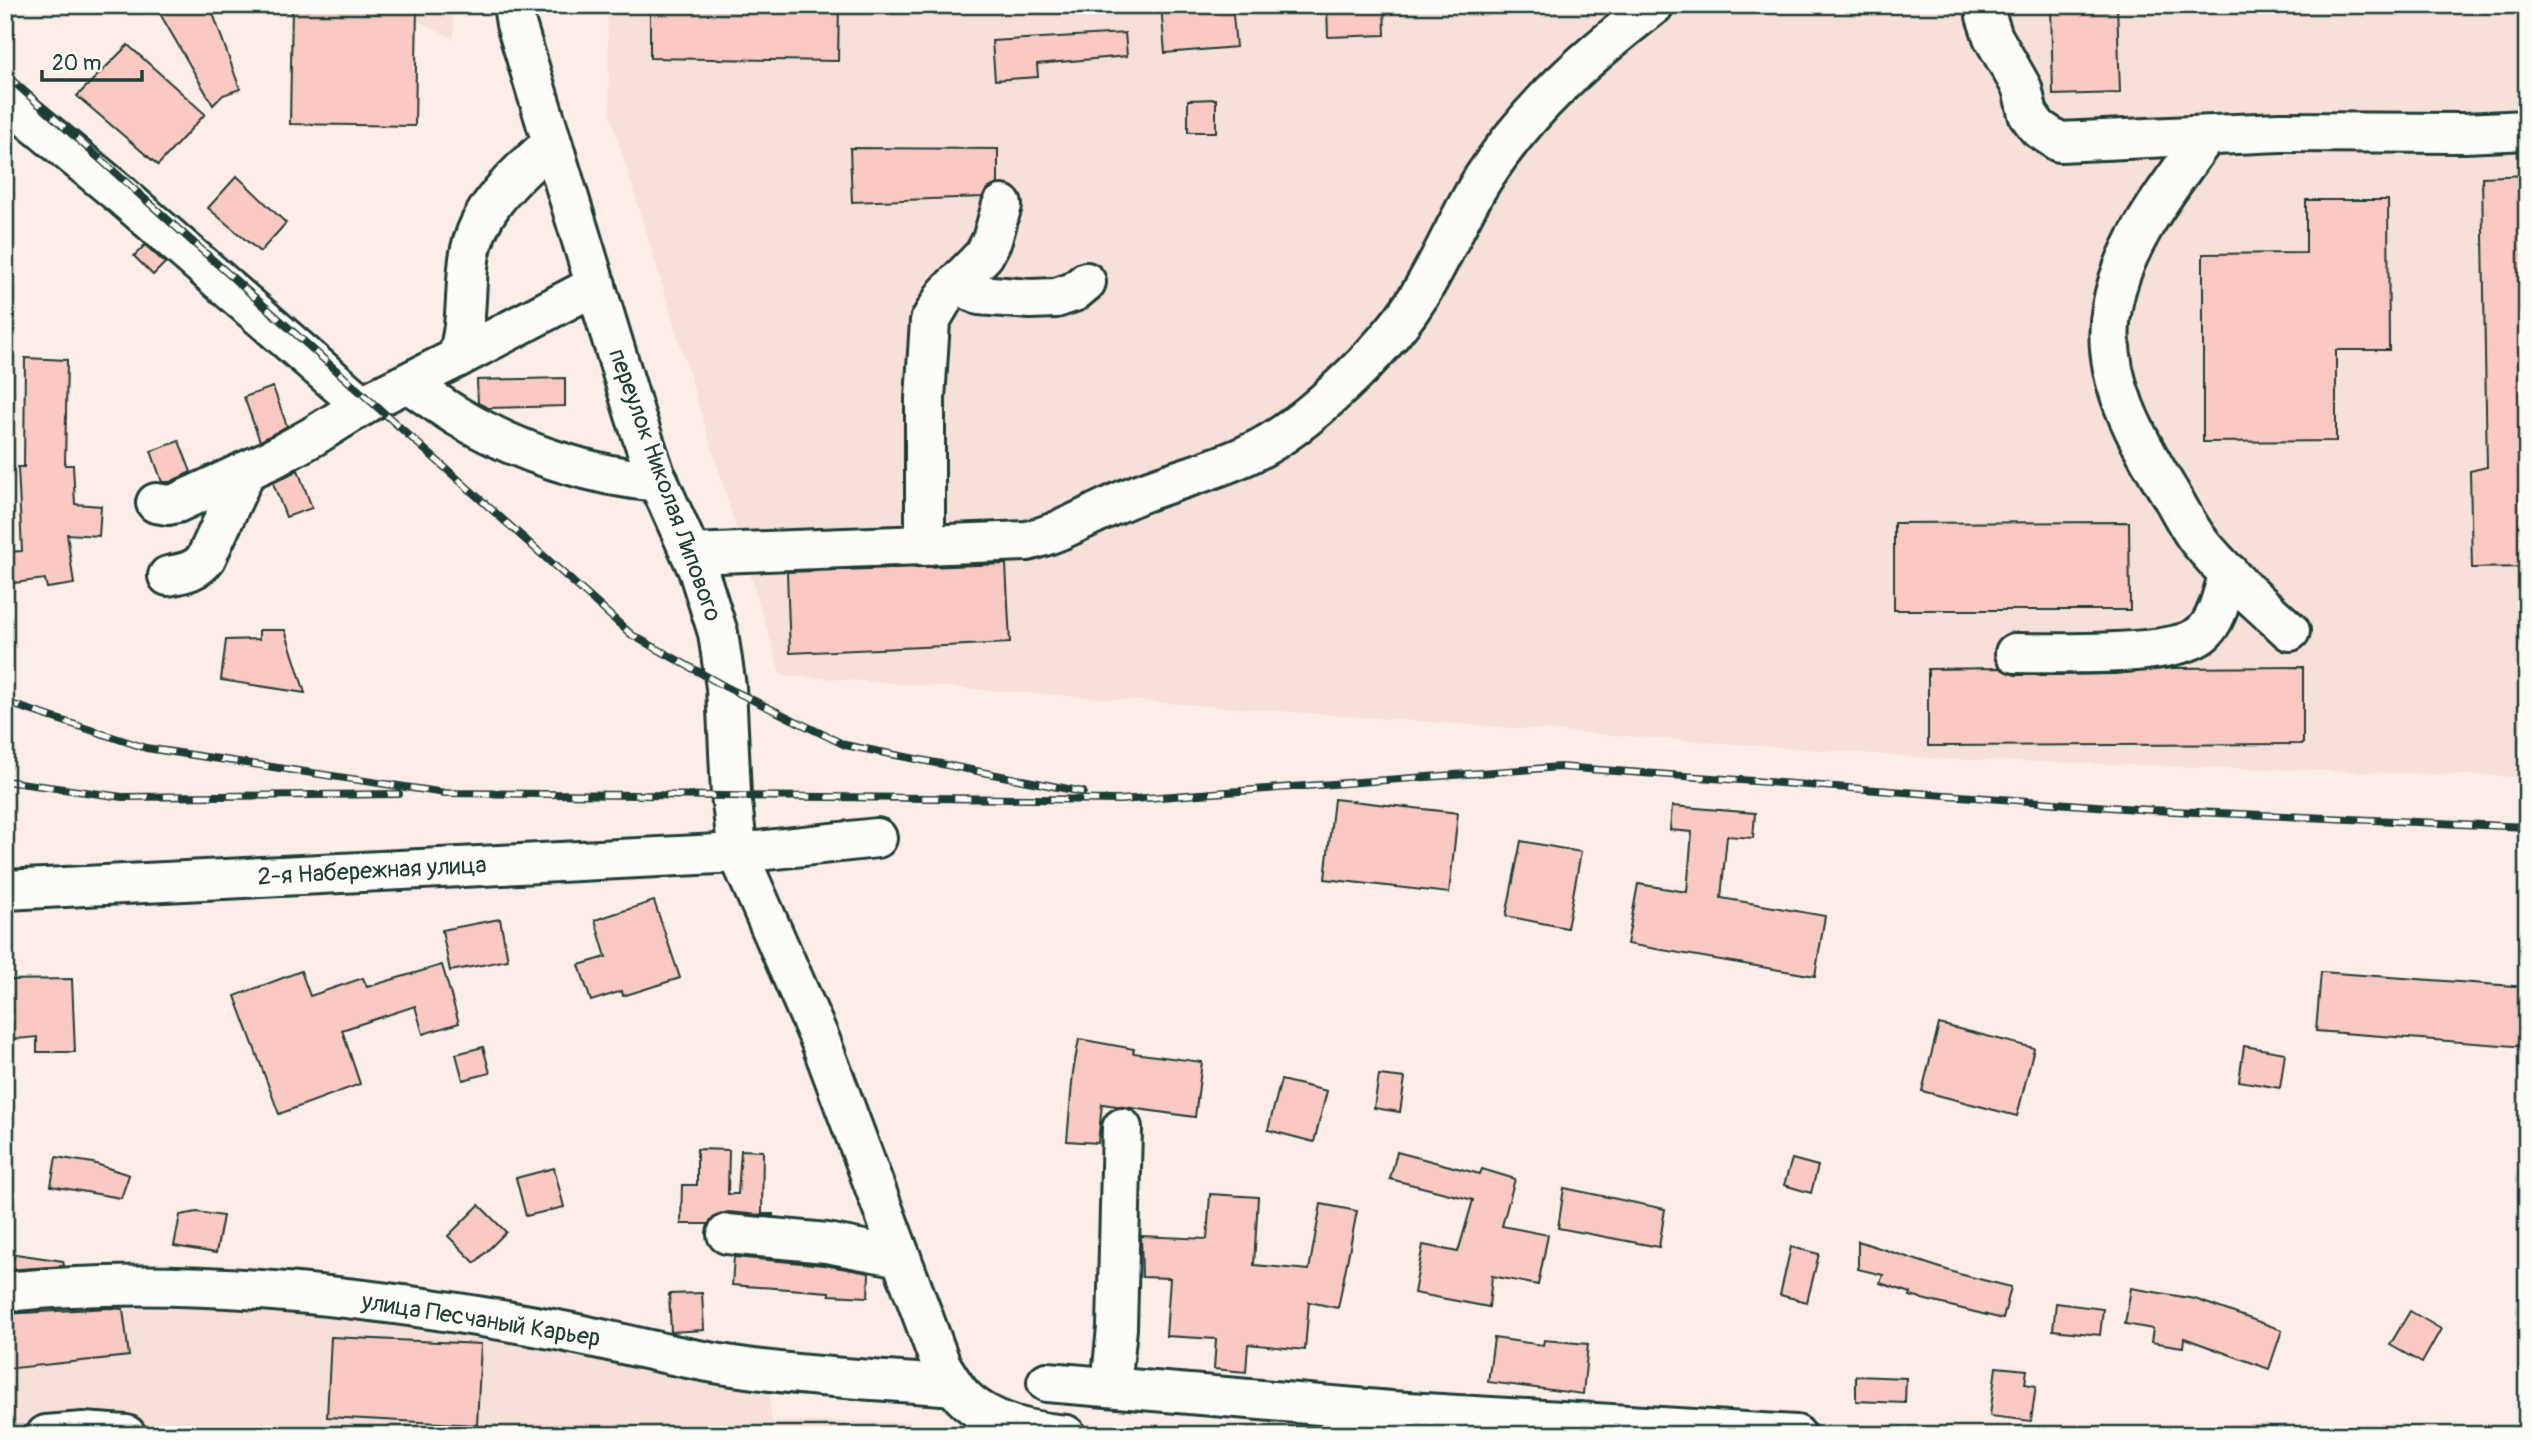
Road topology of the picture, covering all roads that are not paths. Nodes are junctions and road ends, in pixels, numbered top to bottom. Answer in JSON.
{"nodes":[{"id":1,"x":513,"y":5,"type":"edge"},
{"id":2,"x":1654,"y":5,"type":"edge"},
{"id":3,"x":1986,"y":16,"type":"dead end"},
{"id":4,"x":5,"y":99,"type":"edge"},
{"id":5,"x":2527,"y":130,"type":"edge"},
{"id":6,"x":2206,"y":136,"type":"junction"},
{"id":7,"x":552,"y":143,"type":"junction"},
{"id":8,"x":1002,"y":205,"type":"dead end"},
{"id":9,"x":1086,"y":282,"type":"dead end"},
{"id":10,"x":957,"y":283,"type":"junction"},
{"id":11,"x":596,"y":285,"type":"junction"},
{"id":12,"x":457,"y":358,"type":"junction"},
{"id":13,"x":408,"y":383,"type":"junction"},
{"id":14,"x":363,"y":406,"type":"junction"},
{"id":15,"x":246,"y":471,"type":"junction"},
{"id":16,"x":659,"y":482,"type":"junction"},
{"id":17,"x":156,"y":503,"type":"dead end"},
{"id":18,"x":925,"y":546,"type":"junction"},
{"id":19,"x":691,"y":554,"type":"junction"},
{"id":20,"x":2229,"y":573,"type":"junction"},
{"id":21,"x":168,"y":576,"type":"dead end"},
{"id":22,"x":2290,"y":631,"type":"dead end"},
{"id":23,"x":2015,"y":653,"type":"dead end"},
{"id":24,"x":877,"y":838,"type":"dead end"},
{"id":25,"x":738,"y":853,"type":"junction"},
{"id":26,"x":5,"y":890,"type":"edge"},
{"id":27,"x":1122,"y":1128,"type":"dead end"},
{"id":28,"x":727,"y":1234,"type":"dead end"},
{"id":29,"x":901,"y":1257,"type":"junction"},
{"id":30,"x":5,"y":1293,"type":"edge"},
{"id":31,"x":1048,"y":1382,"type":"dead end"},
{"id":32,"x":954,"y":1385,"type":"junction"},
{"id":33,"x":1111,"y":1387,"type":"junction"},
{"id":34,"x":46,"y":1435,"type":"edge"},
{"id":35,"x":126,"y":1435,"type":"edge"},
{"id":36,"x":1066,"y":1435,"type":"edge"},
{"id":37,"x":1797,"y":1435,"type":"edge"}],
"edges":[{"from":1,"to":7,"type":"street","name":"переулок Николая Липового"},
{"from":2,"to":18,"type":"street"},
{"from":3,"to":6,"type":"street"},
{"from":4,"to":14,"type":"street"},
{"from":5,"to":6,"type":"street"},
{"from":6,"to":20,"type":"street"},
{"from":7,"to":11,"type":"street","name":"переулок Николая Липового"},
{"from":7,"to":12,"type":"street"},
{"from":8,"to":10,"type":"street"},
{"from":9,"to":10,"type":"street"},
{"from":10,"to":18,"type":"street"},
{"from":11,"to":12,"type":"street"},
{"from":11,"to":16,"type":"street","name":"переулок Николая Липового"},
{"from":12,"to":13,"type":"street"},
{"from":13,"to":14,"type":"street"},
{"from":13,"to":16,"type":"street"},
{"from":14,"to":15,"type":"street"},
{"from":15,"to":17,"type":"street"},
{"from":15,"to":21,"type":"street"},
{"from":16,"to":19,"type":"street","name":"переулок Николая Липового"},
{"from":18,"to":19,"type":"street"},
{"from":19,"to":25,"type":"street","name":"переулок Николая Липового"},
{"from":20,"to":22,"type":"street"},
{"from":20,"to":23,"type":"street"},
{"from":24,"to":25,"type":"street","name":"2-я Набережная улица"},
{"from":25,"to":26,"type":"street","name":"2-я Набережная улица"},
{"from":25,"to":29,"type":"street","name":"переулок Николая Липового"},
{"from":27,"to":33,"type":"street"},
{"from":28,"to":29,"type":"street"},
{"from":29,"to":32,"type":"street","name":"переулок Николая Липового"},
{"from":30,"to":32,"type":"street","name":"улица Песчаный Карьер"},
{"from":31,"to":33,"type":"street"},
{"from":32,"to":36,"type":"street","name":"переулок Николая Липового"},
{"from":33,"to":37,"type":"street"},
{"from":34,"to":35,"type":"street"}]}
